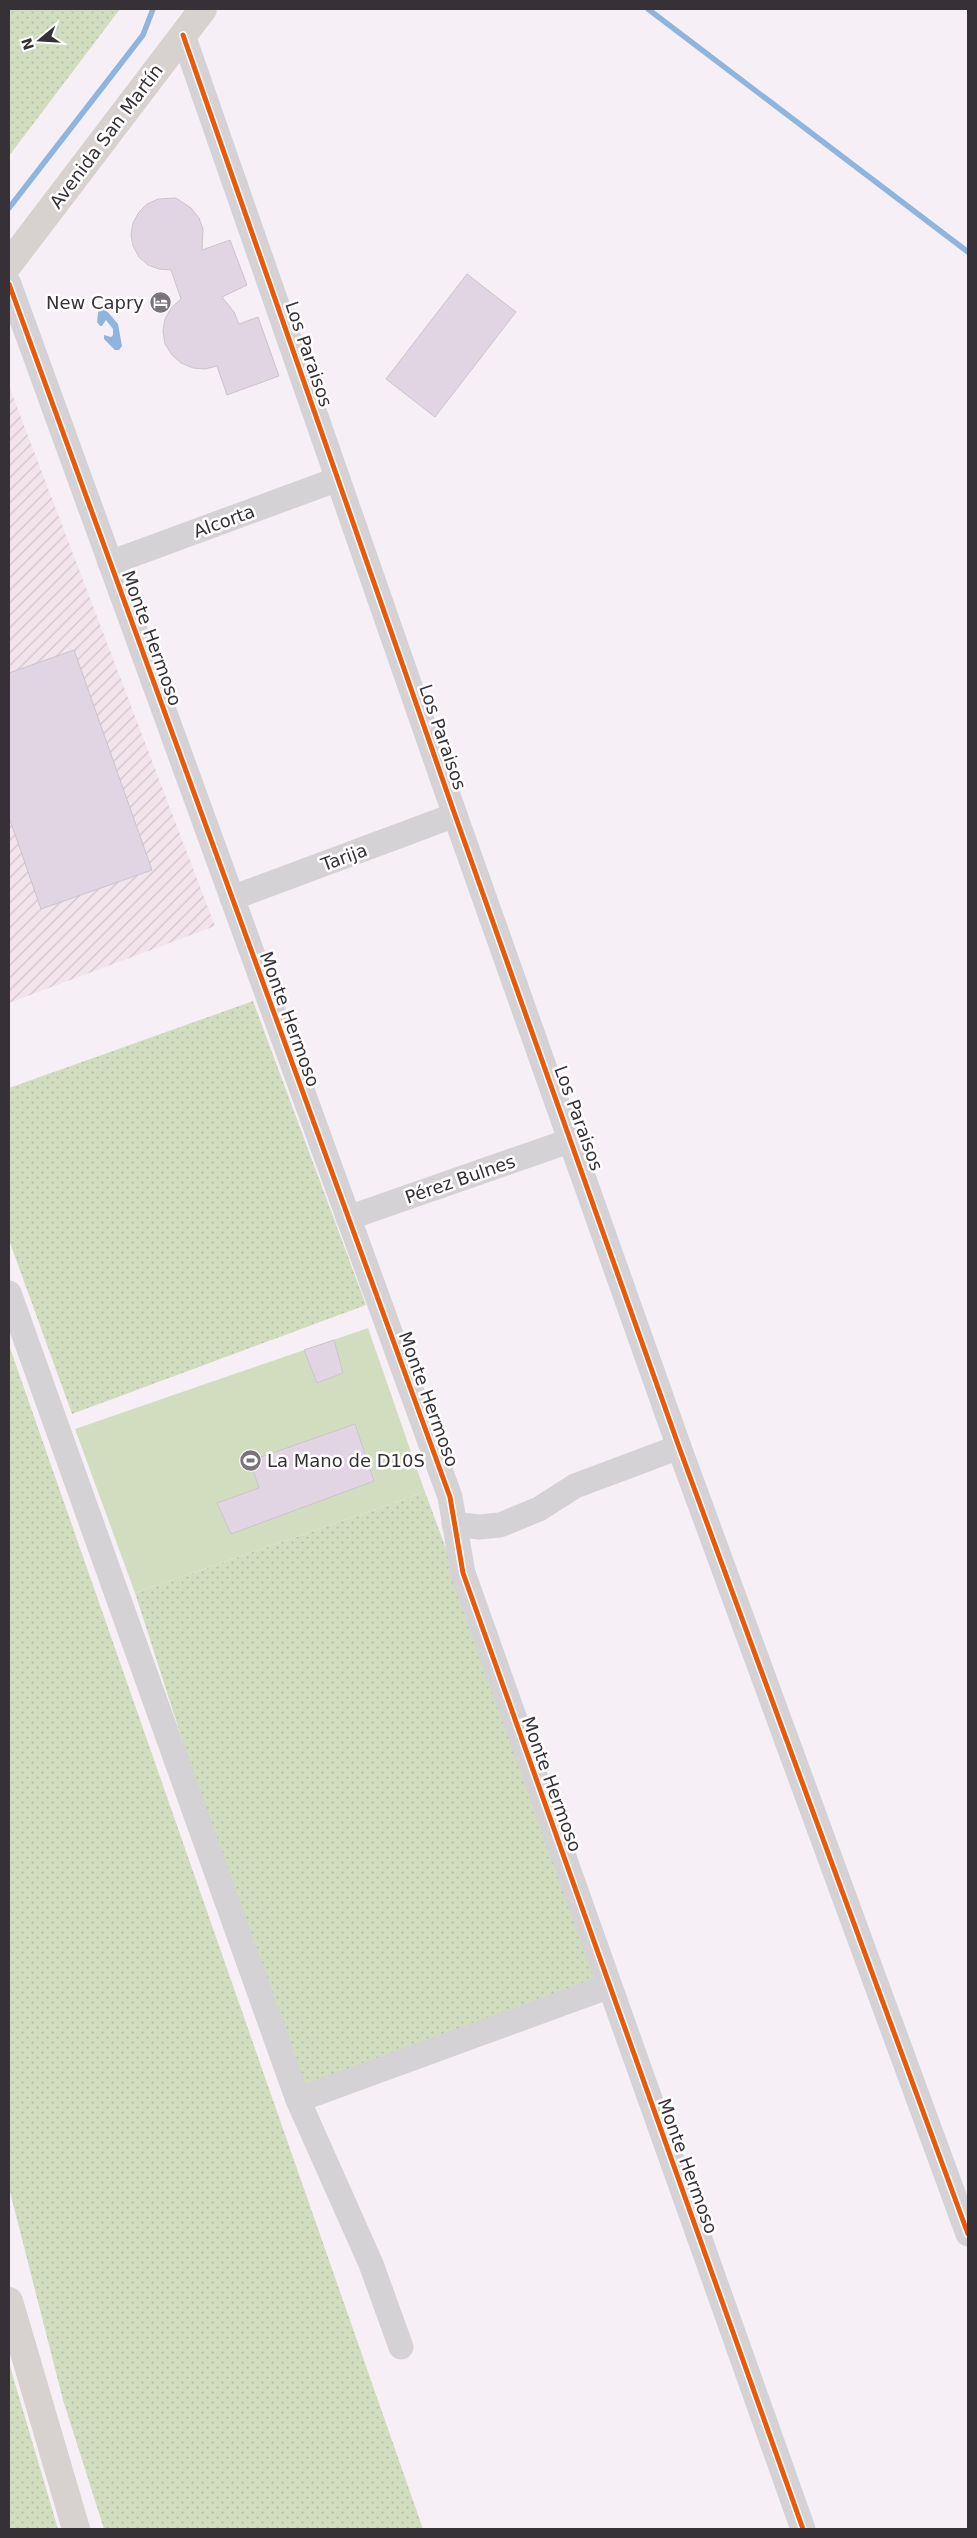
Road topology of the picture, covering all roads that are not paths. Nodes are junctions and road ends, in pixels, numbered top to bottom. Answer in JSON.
{"nodes":[{"id":1,"x":203,"y":9,"type":"edge"},
{"id":2,"x":183,"y":34,"type":"junction"},
{"id":3,"x":9,"y":264,"type":"edge"},
{"id":4,"x":9,"y":284,"type":"edge"},
{"id":5,"x":338,"y":479,"type":"junction"},
{"id":6,"x":110,"y":563,"type":"junction"},
{"id":7,"x":456,"y":815,"type":"junction"},
{"id":8,"x":232,"y":898,"type":"junction"},
{"id":9,"x":572,"y":1140,"type":"junction"},
{"id":10,"x":348,"y":1218,"type":"junction"},
{"id":11,"x":9,"y":1293,"type":"edge"},
{"id":12,"x":679,"y":1447,"type":"junction"},
{"id":13,"x":454,"y":1524,"type":"junction"},
{"id":14,"x":610,"y":1986,"type":"junction"},
{"id":15,"x":298,"y":2100,"type":"junction"},
{"id":16,"x":968,"y":2234,"type":"edge"},
{"id":17,"x":9,"y":2301,"type":"edge"},
{"id":18,"x":401,"y":2347,"type":"dead end"},
{"id":19,"x":76,"y":2529,"type":"edge"},
{"id":20,"x":804,"y":2529,"type":"edge"}],
"edges":[{"from":1,"to":2,"type":"main road","name":"Avenida San Martín"},
{"from":2,"to":3,"type":"main road","name":"Avenida San Martín"},
{"from":2,"to":5,"type":"street","name":"Los Paraisos"},
{"from":4,"to":6,"type":"street","name":"Monte Hermoso"},
{"from":5,"to":6,"type":"street","name":"Alcorta"},
{"from":5,"to":7,"type":"street","name":"Los Paraisos"},
{"from":6,"to":8,"type":"street","name":"Monte Hermoso"},
{"from":7,"to":8,"type":"street","name":"Tarija"},
{"from":7,"to":9,"type":"street","name":"Los Paraisos"},
{"from":8,"to":10,"type":"street","name":"Monte Hermoso"},
{"from":9,"to":10,"type":"street","name":"Pérez Bulnes"},
{"from":9,"to":12,"type":"street","name":"Los Paraisos"},
{"from":10,"to":13,"type":"street","name":"Monte Hermoso"},
{"from":11,"to":15,"type":"street"},
{"from":12,"to":13,"type":"street"},
{"from":12,"to":16,"type":"street","name":"Los Paraisos"},
{"from":13,"to":14,"type":"street","name":"Monte Hermoso"},
{"from":14,"to":15,"type":"street"},
{"from":14,"to":20,"type":"street","name":"Monte Hermoso"},
{"from":15,"to":18,"type":"street"},
{"from":17,"to":19,"type":"main road"}]}
